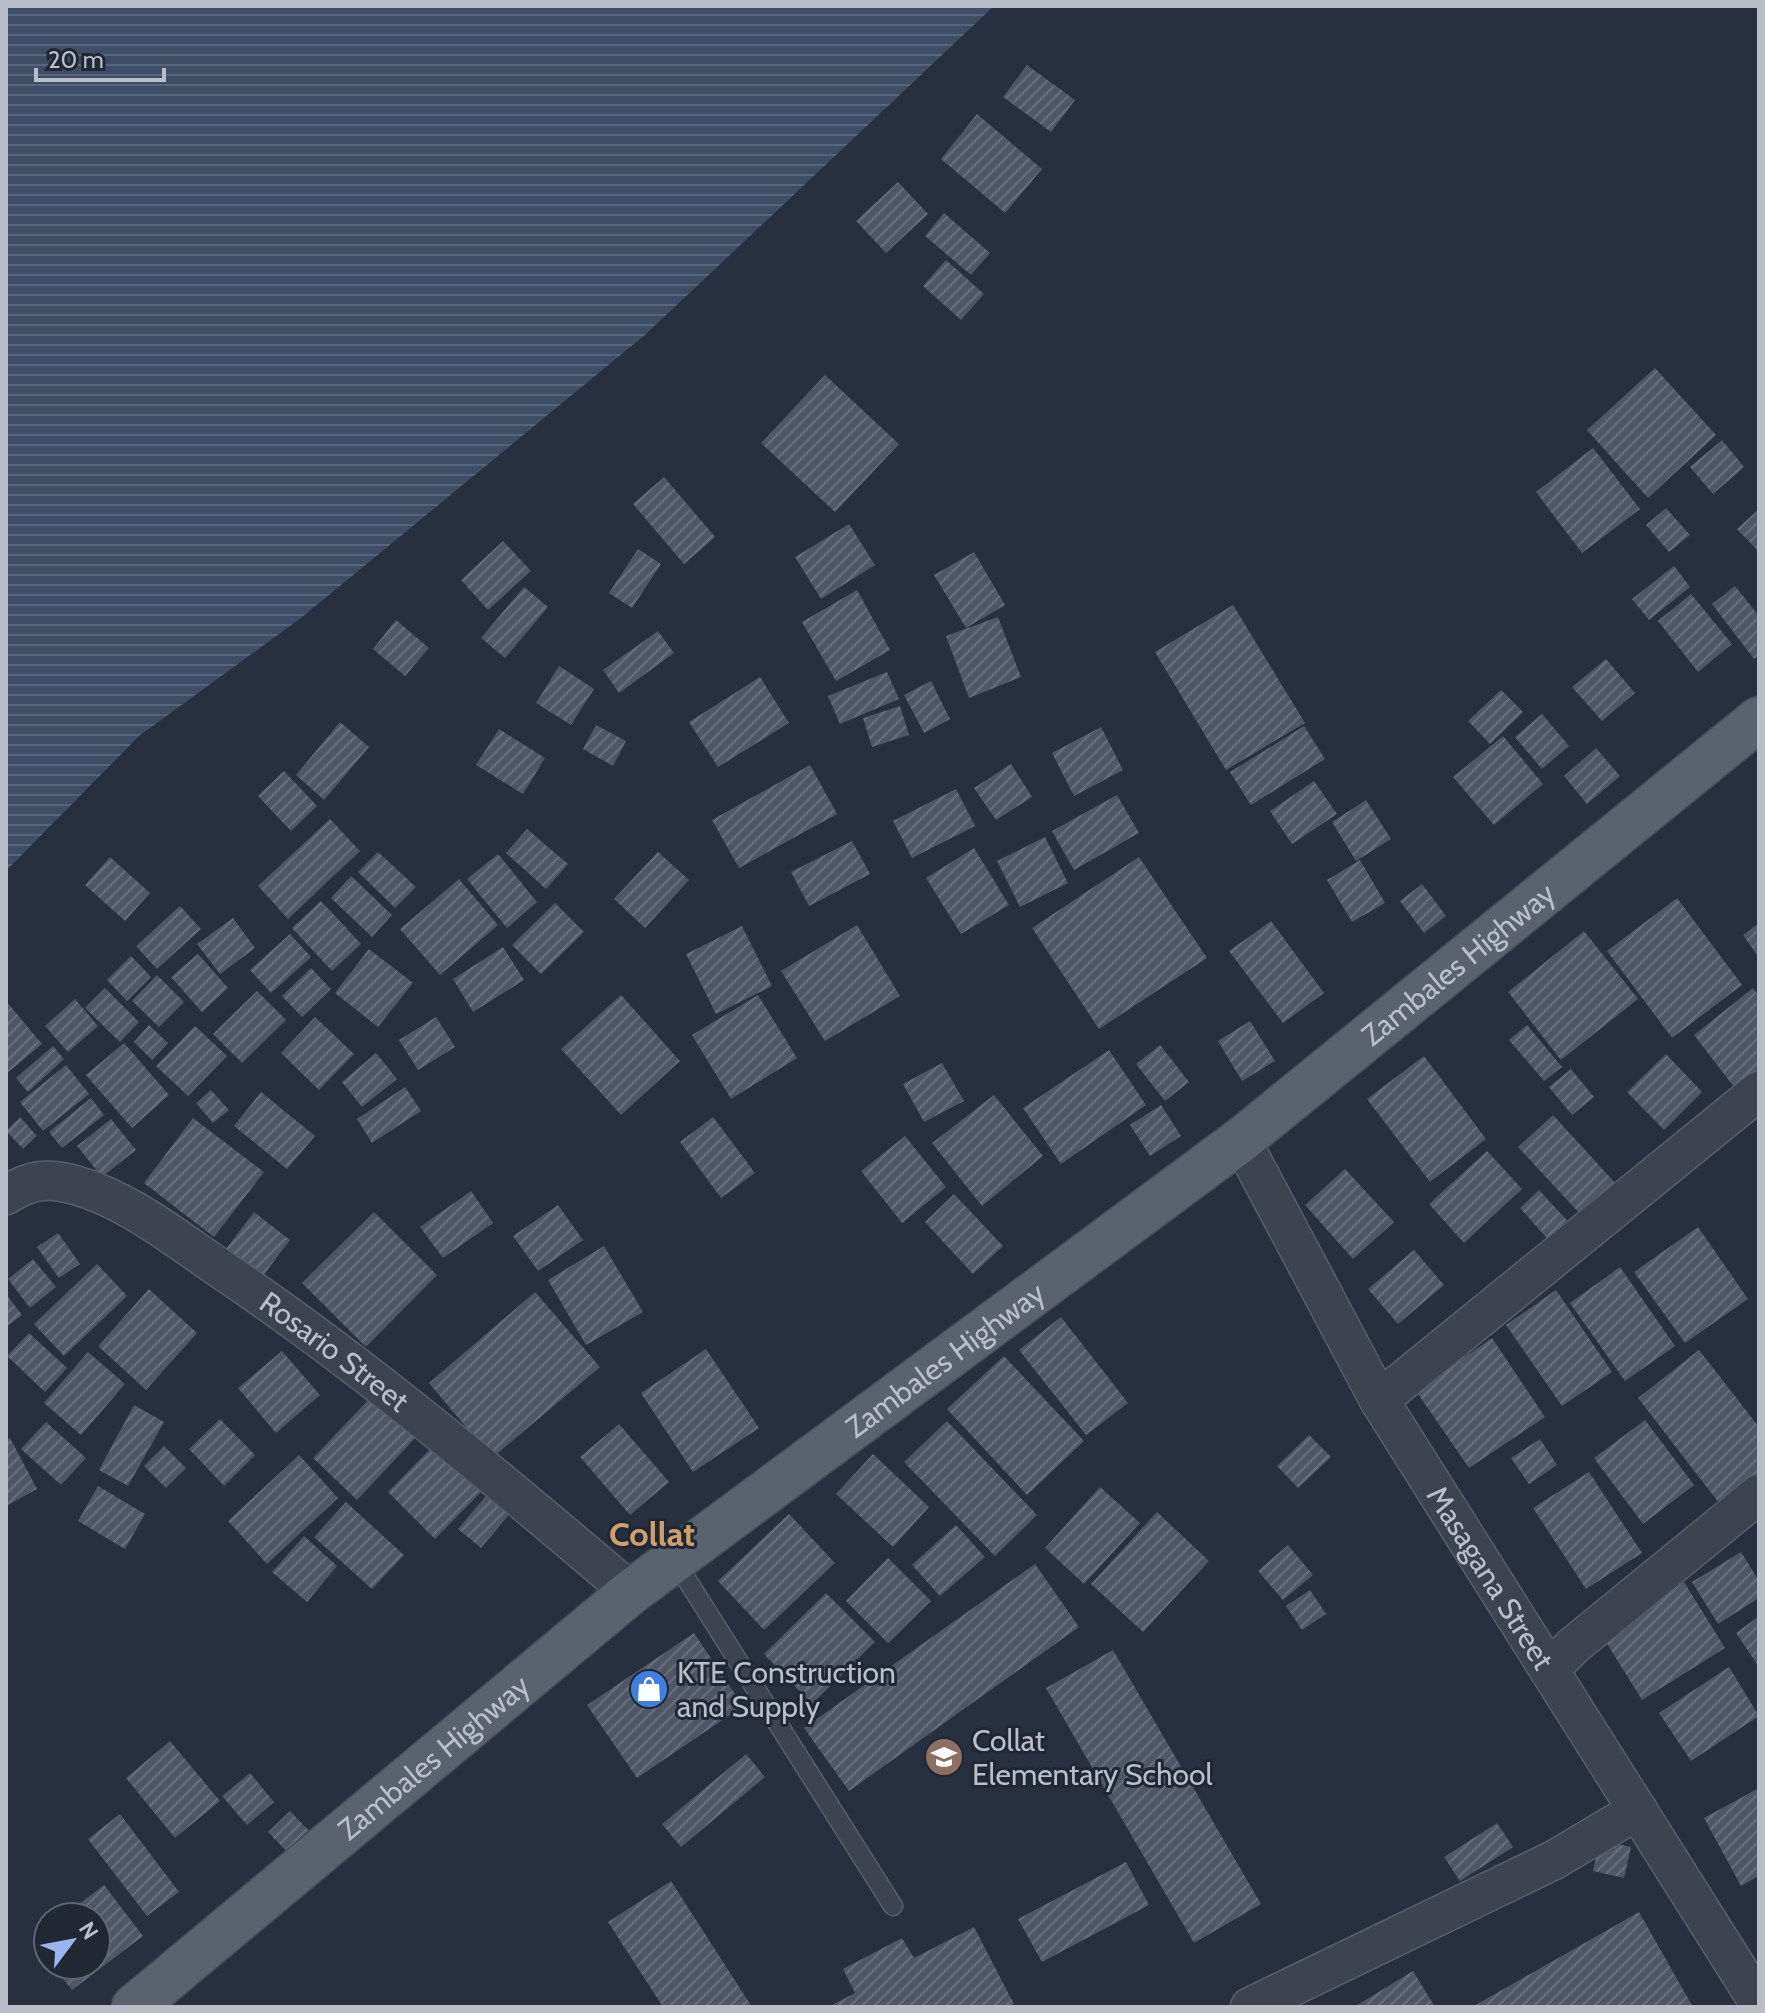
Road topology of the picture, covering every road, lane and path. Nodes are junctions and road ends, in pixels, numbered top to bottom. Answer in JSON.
{"nodes":[{"id":1,"x":1759,"y":719,"type":"edge"},
{"id":2,"x":1759,"y":1091,"type":"edge"},
{"id":3,"x":1241,"y":1140,"type":"junction"},
{"id":4,"x":6,"y":1195,"type":"edge"},
{"id":5,"x":1379,"y":1400,"type":"junction"},
{"id":6,"x":1759,"y":1494,"type":"edge"},
{"id":7,"x":675,"y":1561,"type":"junction"},
{"id":8,"x":631,"y":1592,"type":"junction"},
{"id":9,"x":1549,"y":1670,"type":"junction"},
{"id":10,"x":1638,"y":1810,"type":"junction"},
{"id":11,"x":893,"y":1906,"type":"dead end"},
{"id":12,"x":1759,"y":2003,"type":"edge"},
{"id":13,"x":134,"y":2007,"type":"edge"},
{"id":14,"x":1250,"y":2007,"type":"edge"}],
"edges":[{"from":1,"to":3,"type":"main road","name":"Zambales Highway"},
{"from":2,"to":5,"type":"street"},
{"from":3,"to":5,"type":"street","name":"Masagana Street"},
{"from":3,"to":7,"type":"main road","name":"Zambales Highway"},
{"from":4,"to":8,"type":"street","name":"Rosario Street"},
{"from":5,"to":9,"type":"street","name":"Masagana Street"},
{"from":6,"to":9,"type":"street"},
{"from":7,"to":8,"type":"main road","name":"Zambales Highway"},
{"from":7,"to":11,"type":"lane"},
{"from":8,"to":13,"type":"main road","name":"Zambales Highway"},
{"from":9,"to":10,"type":"street","name":"Masagana Street"},
{"from":10,"to":12,"type":"street","name":"Masagana Street"},
{"from":10,"to":14,"type":"street"}]}
